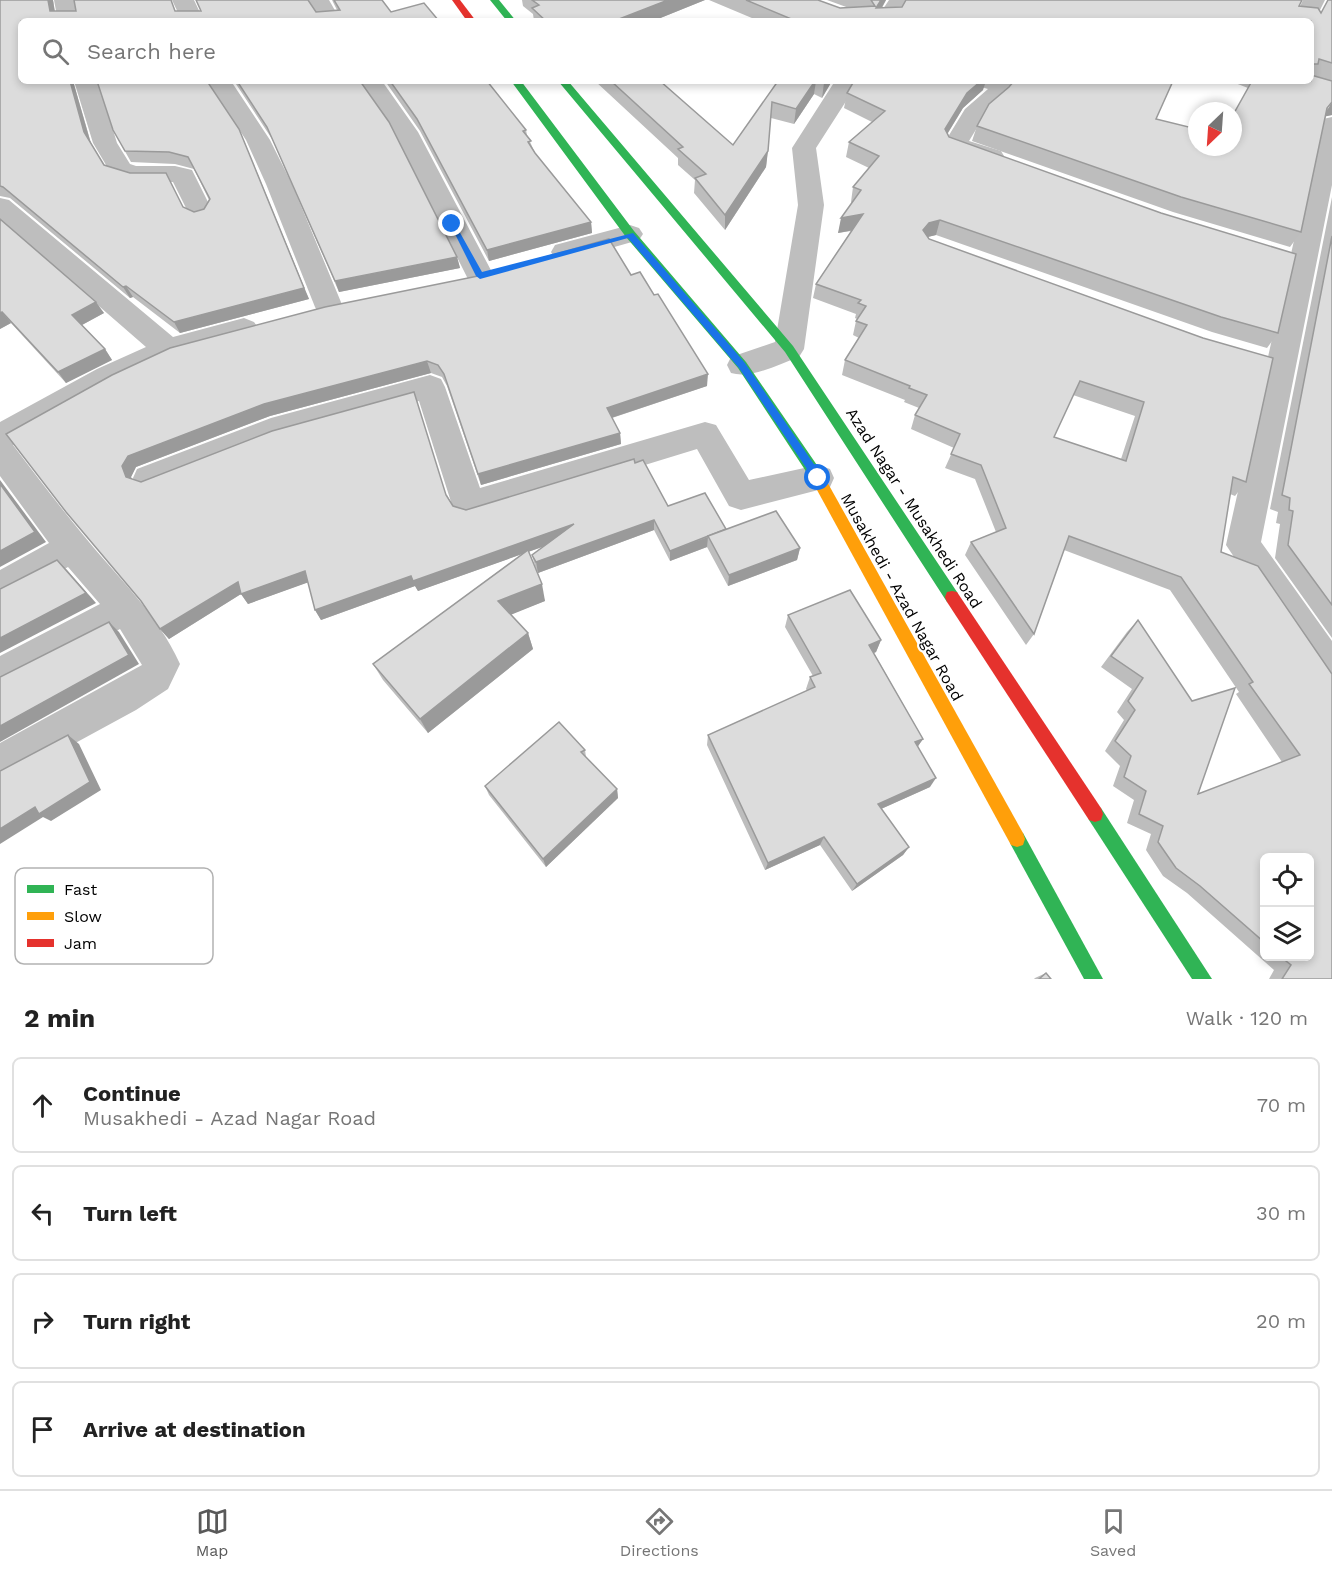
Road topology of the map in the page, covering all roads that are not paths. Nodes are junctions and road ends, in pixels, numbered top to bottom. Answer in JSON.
{"nodes":[{"id":1,"x":65,"y":0,"type":"edge"},
{"id":2,"x":183,"y":0,"type":"edge"},
{"id":3,"x":318,"y":0,"type":"edge"},
{"id":4,"x":456,"y":0,"type":"edge"},
{"id":5,"x":494,"y":0,"type":"edge"},
{"id":6,"x":900,"y":0,"type":"edge"},
{"id":7,"x":1314,"y":0,"type":"edge"},
{"id":8,"x":68,"y":18,"type":"edge"},
{"id":9,"x":192,"y":18,"type":"edge"},
{"id":10,"x":328,"y":18,"type":"edge"},
{"id":11,"x":470,"y":18,"type":"edge"},
{"id":12,"x":509,"y":18,"type":"edge"},
{"id":13,"x":888,"y":18,"type":"edge"},
{"id":14,"x":1305,"y":18,"type":"edge"},
{"id":15,"x":87,"y":84,"type":"edge"},
{"id":16,"x":221,"y":84,"type":"edge"},
{"id":17,"x":372,"y":84,"type":"edge"},
{"id":18,"x":518,"y":84,"type":"edge"},
{"id":19,"x":566,"y":84,"type":"edge"},
{"id":20,"x":845,"y":84,"type":"edge"},
{"id":21,"x":996,"y":84,"type":"edge"},
{"id":22,"x":1332,"y":124,"type":"edge"},
{"id":23,"x":1010,"y":163,"type":"edge"},
{"id":24,"x":0,"y":206,"type":"edge"},
{"id":25,"x":200,"y":212,"type":"edge"},
{"id":26,"x":630,"y":234,"type":"junction"},
{"id":27,"x":538,"y":260,"type":"edge"},
{"id":28,"x":480,"y":275,"type":"edge"},
{"id":29,"x":329,"y":307,"type":"edge"},
{"id":30,"x":272,"y":322,"type":"edge"},
{"id":31,"x":168,"y":349,"type":"junction"},
{"id":32,"x":789,"y":349,"type":"junction"},
{"id":33,"x":742,"y":365,"type":"junction"},
{"id":34,"x":0,"y":437,"type":"edge"},
{"id":35,"x":0,"y":452,"type":"edge"},
{"id":36,"x":149,"y":478,"type":"edge"},
{"id":37,"x":818,"y":478,"type":"junction"},
{"id":38,"x":72,"y":547,"type":"junction"},
{"id":39,"x":0,"y":588,"type":"edge"},
{"id":40,"x":126,"y":608,"type":"junction"},
{"id":41,"x":1332,"y":672,"type":"edge"},
{"id":42,"x":0,"y":675,"type":"edge"},
{"id":43,"x":0,"y":764,"type":"edge"},
{"id":44,"x":1094,"y":979,"type":"edge"},
{"id":45,"x":1203,"y":979,"type":"edge"}],
"edges":[{"from":1,"to":8,"type":"street"},
{"from":2,"to":9,"type":"street"},
{"from":3,"to":10,"type":"street"},
{"from":4,"to":11,"type":"main road"},
{"from":5,"to":12,"type":"main road"},
{"from":6,"to":13,"type":"street"},
{"from":7,"to":14,"type":"street"},
{"from":15,"to":25,"type":"street"},
{"from":16,"to":29,"type":"street"},
{"from":17,"to":28,"type":"street"},
{"from":18,"to":26,"type":"main road","name":"Musakhedi - Azad Nagar Road"},
{"from":19,"to":32,"type":"main road","name":"Azad Nagar - Musakhedi Road"},
{"from":20,"to":32,"type":"street"},
{"from":21,"to":23,"type":"street"},
{"from":22,"to":41,"type":"street"},
{"from":24,"to":31,"type":"street"},
{"from":26,"to":27,"type":"street"},
{"from":26,"to":33,"type":"main road","name":"Musakhedi - Azad Nagar Road"},
{"from":30,"to":31,"type":"street"},
{"from":31,"to":34,"type":"street"},
{"from":32,"to":33,"type":"street"},
{"from":32,"to":45,"type":"main road","name":"Azad Nagar - Musakhedi Road"},
{"from":33,"to":37,"type":"main road","name":"Musakhedi - Azad Nagar Road"},
{"from":35,"to":38,"type":"street"},
{"from":36,"to":37,"type":"street"},
{"from":37,"to":44,"type":"main road","name":"Musakhedi - Azad Nagar Road"},
{"from":38,"to":39,"type":"street"},
{"from":38,"to":40,"type":"street"},
{"from":40,"to":42,"type":"street"},
{"from":40,"to":43,"type":"street"}]}
